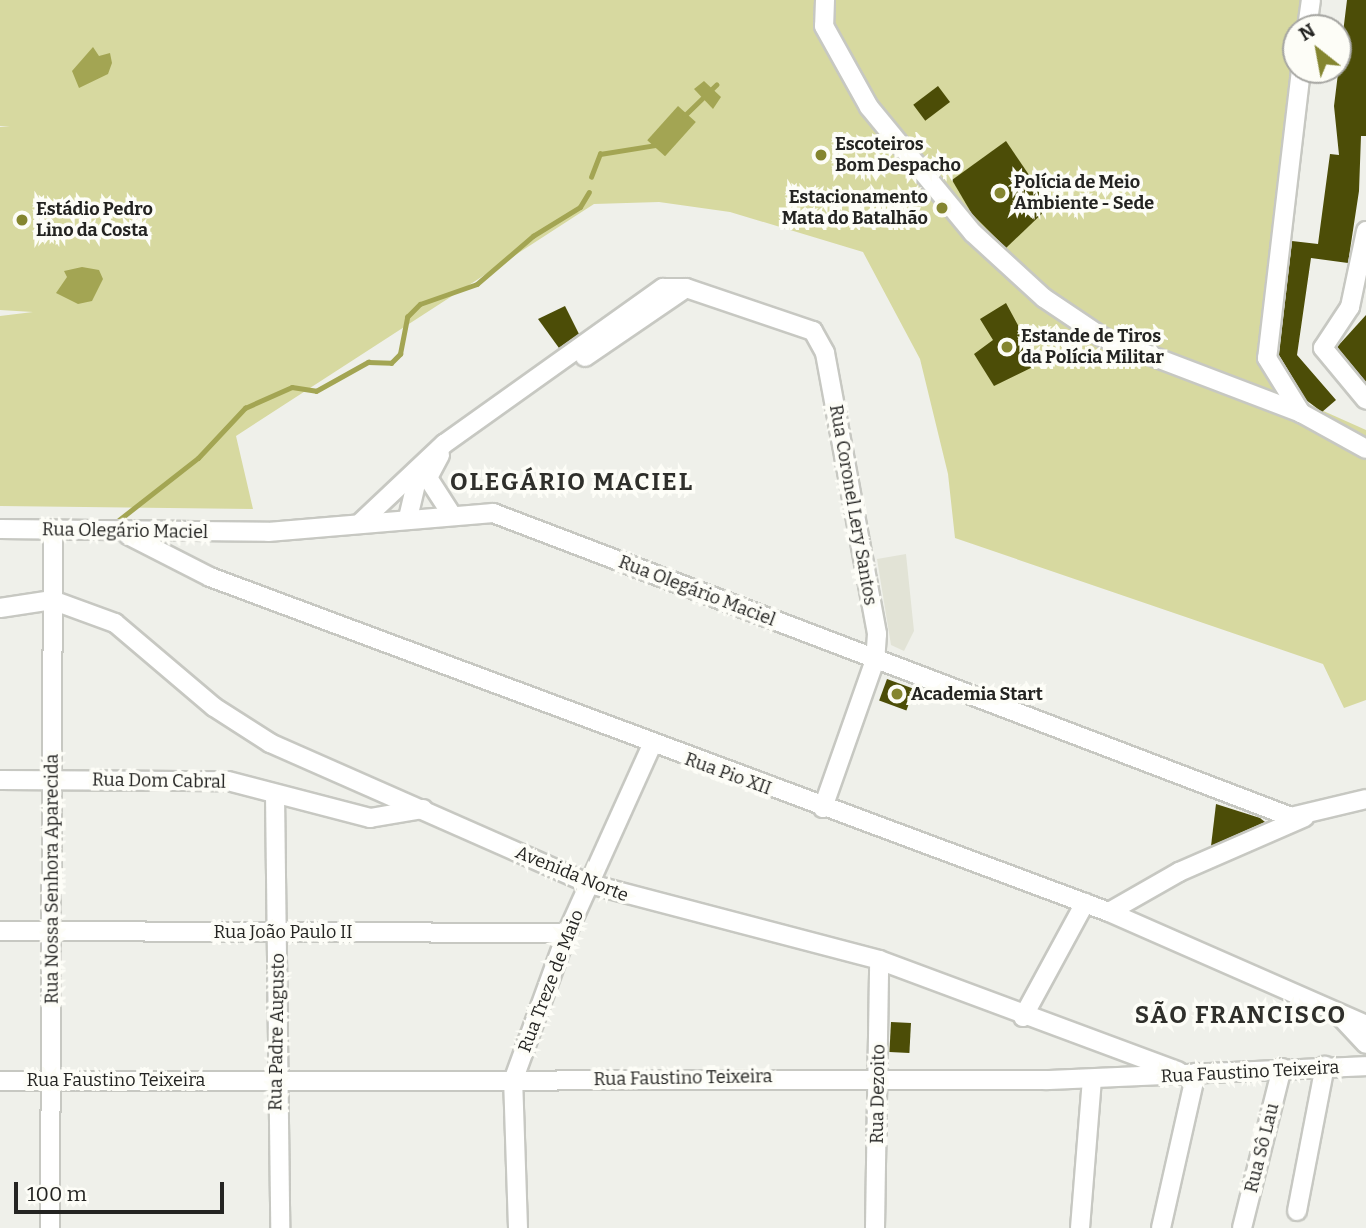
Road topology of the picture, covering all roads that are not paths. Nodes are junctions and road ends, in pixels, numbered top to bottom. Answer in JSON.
{"nodes":[{"id":1,"x":825,"y":0,"type":"edge"},
{"id":2,"x":1299,"y":84,"type":"edge"},
{"id":3,"x":1365,"y":245,"type":"edge"},
{"id":4,"x":1366,"y":400,"type":"edge"},
{"id":5,"x":1301,"y":413,"type":"junction"},
{"id":6,"x":1366,"y":449,"type":"edge"},
{"id":7,"x":430,"y":460,"type":"junction"},
{"id":8,"x":450,"y":512,"type":"junction"},
{"id":9,"x":408,"y":518,"type":"junction"},
{"id":10,"x":359,"y":524,"type":"junction"},
{"id":11,"x":0,"y":528,"type":"edge"},
{"id":12,"x":53,"y":530,"type":"junction"},
{"id":13,"x":128,"y":535,"type":"junction"},
{"id":14,"x":52,"y":600,"type":"junction"},
{"id":15,"x":0,"y":608,"type":"edge"},
{"id":16,"x":875,"y":660,"type":"junction"},
{"id":17,"x":651,"y":747,"type":"junction"},
{"id":18,"x":52,"y":779,"type":"junction"},
{"id":19,"x":0,"y":780,"type":"edge"},
{"id":20,"x":275,"y":793,"type":"junction"},
{"id":21,"x":1366,"y":799,"type":"edge"},
{"id":22,"x":822,"y":808,"type":"junction"},
{"id":23,"x":423,"y":809,"type":"junction"},
{"id":24,"x":1305,"y":817,"type":"junction"},
{"id":25,"x":590,"y":884,"type":"junction"},
{"id":26,"x":1085,"y":904,"type":"junction"},
{"id":27,"x":1109,"y":912,"type":"junction"},
{"id":28,"x":51,"y":930,"type":"junction"},
{"id":29,"x":0,"y":931,"type":"edge"},
{"id":30,"x":279,"y":933,"type":"junction"},
{"id":31,"x":567,"y":933,"type":"junction"},
{"id":32,"x":879,"y":960,"type":"junction"},
{"id":33,"x":1330,"y":1006,"type":"junction"},
{"id":34,"x":1023,"y":1017,"type":"junction"},
{"id":35,"x":1366,"y":1025,"type":"edge"},
{"id":36,"x":1366,"y":1045,"type":"edge"},
{"id":37,"x":1325,"y":1066,"type":"junction"},
{"id":38,"x":1366,"y":1066,"type":"edge"},
{"id":39,"x":1282,"y":1068,"type":"junction"},
{"id":40,"x":1190,"y":1073,"type":"junction"},
{"id":41,"x":879,"y":1079,"type":"junction"},
{"id":42,"x":1092,"y":1079,"type":"junction"},
{"id":43,"x":0,"y":1080,"type":"edge"},
{"id":44,"x":51,"y":1080,"type":"junction"},
{"id":45,"x":275,"y":1080,"type":"junction"},
{"id":46,"x":513,"y":1081,"type":"junction"},
{"id":47,"x":1297,"y":1211,"type":"dead end"},
{"id":48,"x":50,"y":1228,"type":"edge"},
{"id":49,"x":280,"y":1228,"type":"edge"},
{"id":50,"x":518,"y":1228,"type":"edge"},
{"id":51,"x":875,"y":1228,"type":"edge"},
{"id":52,"x":1080,"y":1228,"type":"edge"},
{"id":53,"x":1161,"y":1228,"type":"edge"},
{"id":54,"x":1242,"y":1228,"type":"edge"}],
"edges":[{"from":1,"to":5,"type":"street"},
{"from":2,"to":5,"type":"street"},
{"from":3,"to":4,"type":"street"},
{"from":5,"to":6,"type":"street"},
{"from":7,"to":8,"type":"street"},
{"from":7,"to":9,"type":"street"},
{"from":7,"to":10,"type":"street","name":"Rua Coronel Lery Santos"},
{"from":7,"to":16,"type":"street","name":"Rua Coronel Lery Santos"},
{"from":8,"to":9,"type":"street","name":"Rua Olegário Maciel"},
{"from":8,"to":16,"type":"street","name":"Rua Olegário Maciel"},
{"from":9,"to":10,"type":"street","name":"Rua Olegário Maciel"},
{"from":10,"to":13,"type":"street","name":"Rua Olegário Maciel"},
{"from":11,"to":12,"type":"street","name":"Rua Olegário Maciel"},
{"from":12,"to":13,"type":"street","name":"Rua Olegário Maciel"},
{"from":12,"to":14,"type":"street","name":"Rua Nossa Senhora Aparecida"},
{"from":13,"to":17,"type":"street","name":"Rua Pio XII"},
{"from":14,"to":15,"type":"street","name":"Avenida Norte"},
{"from":14,"to":18,"type":"street","name":"Rua Nossa Senhora Aparecida"},
{"from":14,"to":23,"type":"street","name":"Avenida Norte"},
{"from":16,"to":22,"type":"street","name":"Rua Coronel Lery Santos"},
{"from":16,"to":24,"type":"street","name":"Rua Olegário Maciel"},
{"from":17,"to":22,"type":"street","name":"Rua Pio XII"},
{"from":17,"to":25,"type":"street","name":"Rua Treze de Maio"},
{"from":18,"to":19,"type":"street","name":"Rua Dom Cabral"},
{"from":18,"to":20,"type":"street","name":"Rua Dom Cabral"},
{"from":18,"to":28,"type":"street","name":"Rua Nossa Senhora Aparecida"},
{"from":20,"to":23,"type":"street","name":"Rua Dom Cabral"},
{"from":20,"to":30,"type":"street","name":"Rua Padre Augusto"},
{"from":21,"to":24,"type":"street"},
{"from":22,"to":26,"type":"street","name":"Rua Pio XII"},
{"from":23,"to":25,"type":"street","name":"Avenida Norte"},
{"from":24,"to":27,"type":"street"},
{"from":25,"to":31,"type":"street","name":"Rua Treze de Maio"},
{"from":25,"to":32,"type":"street","name":"Avenida Norte"},
{"from":26,"to":27,"type":"street","name":"Rua Pio XII"},
{"from":26,"to":34,"type":"street"},
{"from":27,"to":33,"type":"street","name":"Rua Pio XII"},
{"from":28,"to":29,"type":"street","name":"Rua João Paulo II"},
{"from":28,"to":30,"type":"street","name":"Rua João Paulo II"},
{"from":28,"to":44,"type":"street","name":"Rua Nossa Senhora Aparecida"},
{"from":30,"to":31,"type":"street","name":"Rua João Paulo II"},
{"from":30,"to":45,"type":"street","name":"Rua Padre Augusto"},
{"from":31,"to":46,"type":"street","name":"Rua Treze de Maio"},
{"from":32,"to":34,"type":"street","name":"Avenida Norte"},
{"from":32,"to":41,"type":"street","name":"Rua Dezoito"},
{"from":33,"to":35,"type":"street","name":"Rua Pio XII"},
{"from":33,"to":36,"type":"street","name":"Rua Pio XII"},
{"from":34,"to":40,"type":"street","name":"Avenida Norte"},
{"from":37,"to":38,"type":"street","name":"Rua Faustino Teixeira"},
{"from":37,"to":39,"type":"street","name":"Rua Faustino Teixeira"},
{"from":37,"to":47,"type":"street"},
{"from":39,"to":40,"type":"street","name":"Rua Faustino Teixeira"},
{"from":39,"to":54,"type":"street","name":"Rua Sô Lau"},
{"from":40,"to":42,"type":"street","name":"Rua Faustino Teixeira"},
{"from":40,"to":53,"type":"street"},
{"from":41,"to":42,"type":"street","name":"Rua Faustino Teixeira"},
{"from":41,"to":46,"type":"street","name":"Rua Faustino Teixeira"},
{"from":41,"to":51,"type":"street","name":"Rua Dezoito"},
{"from":42,"to":52,"type":"street"},
{"from":43,"to":44,"type":"street","name":"Rua Faustino Teixeira"},
{"from":44,"to":45,"type":"street","name":"Rua Faustino Teixeira"},
{"from":44,"to":48,"type":"street","name":"Rua Nossa Senhora Aparecida"},
{"from":45,"to":46,"type":"street","name":"Rua Faustino Teixeira"},
{"from":45,"to":49,"type":"street","name":"Rua Padre Augusto"},
{"from":46,"to":50,"type":"street","name":"Rua Treze de Maio"}]}
